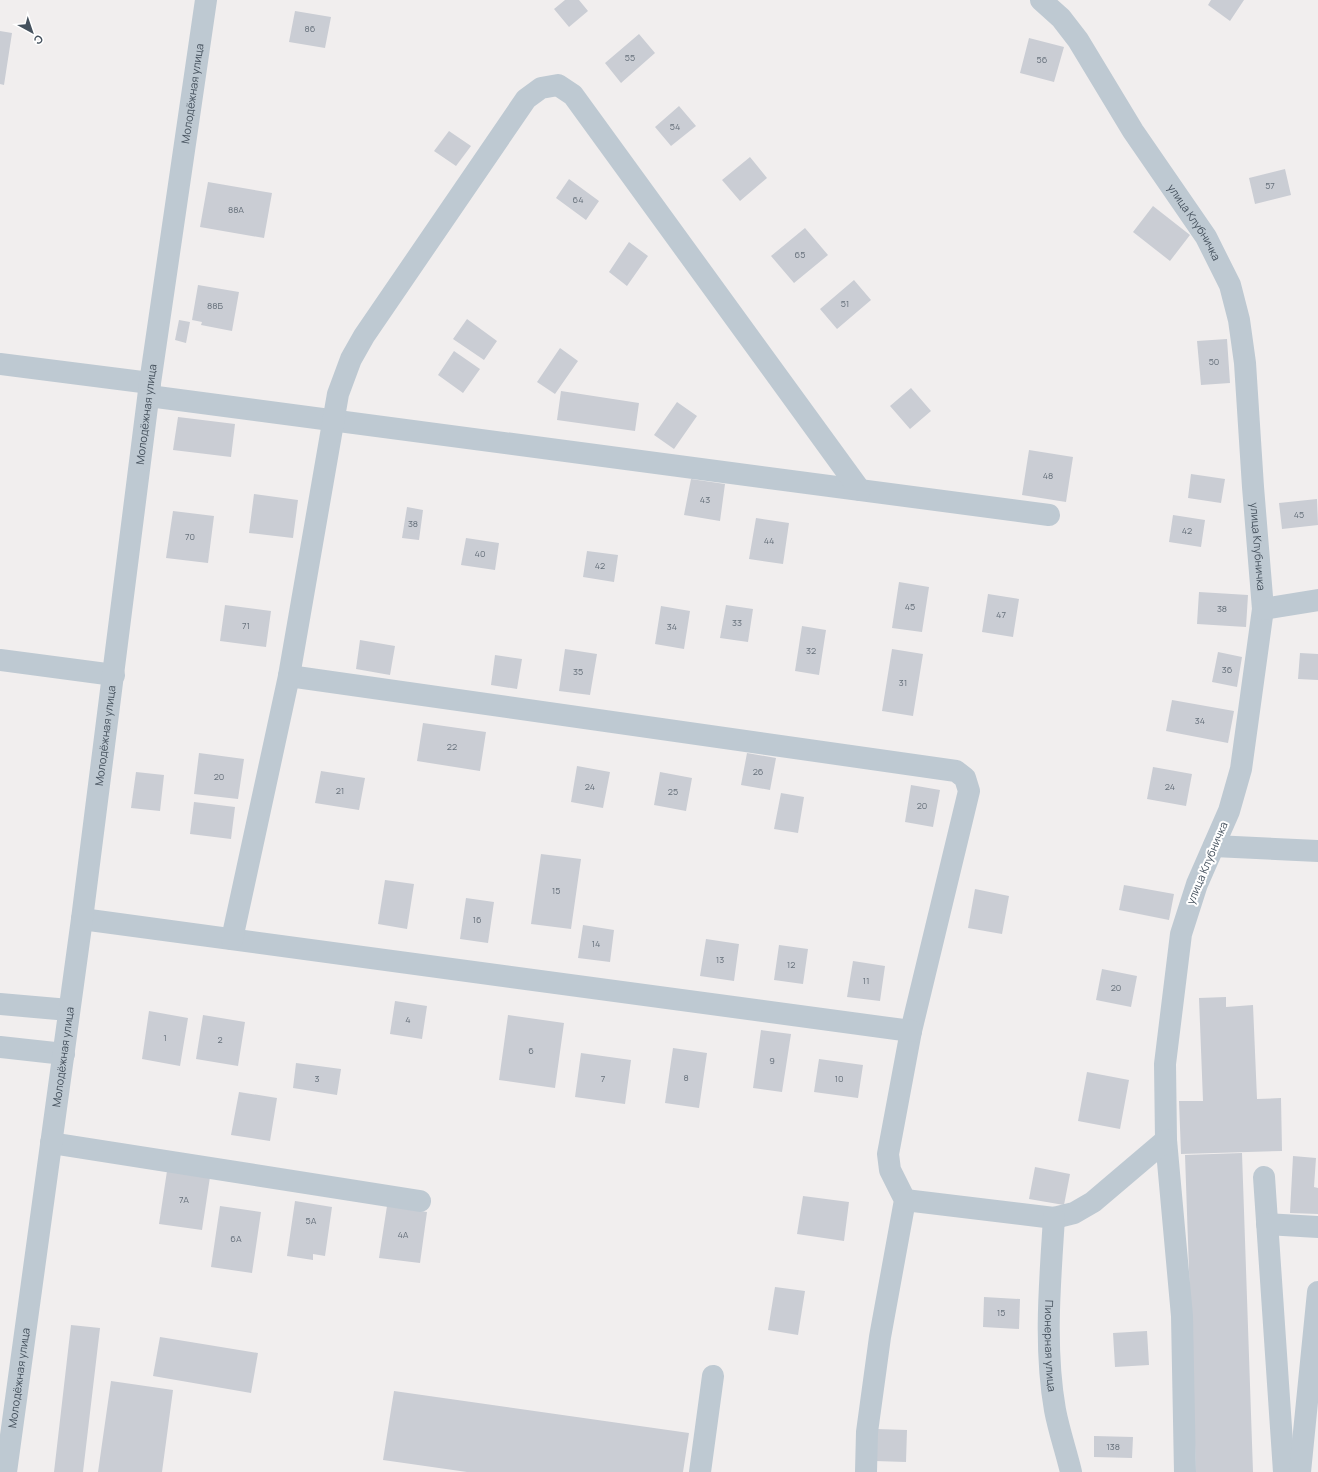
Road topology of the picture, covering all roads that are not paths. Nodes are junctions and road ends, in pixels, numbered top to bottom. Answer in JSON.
{"nodes":[{"id":1,"x":206,"y":0,"type":"edge"},
{"id":2,"x":1041,"y":0,"type":"edge"},
{"id":3,"x":0,"y":364,"type":"edge"},
{"id":4,"x":150,"y":390,"type":"junction"},
{"id":5,"x":332,"y":421,"type":"junction"},
{"id":6,"x":860,"y":490,"type":"junction"},
{"id":7,"x":1049,"y":515,"type":"dead end"},
{"id":8,"x":1318,"y":600,"type":"edge"},
{"id":9,"x":1263,"y":609,"type":"junction"},
{"id":10,"x":0,"y":660,"type":"edge"},
{"id":11,"x":114,"y":675,"type":"junction"},
{"id":12,"x":289,"y":676,"type":"junction"},
{"id":13,"x":1214,"y":846,"type":"junction"},
{"id":14,"x":1318,"y":851,"type":"edge"},
{"id":15,"x":82,"y":919,"type":"junction"},
{"id":16,"x":232,"y":939,"type":"junction"},
{"id":17,"x":0,"y":1004,"type":"edge"},
{"id":18,"x":69,"y":1010,"type":"junction"},
{"id":19,"x":911,"y":1031,"type":"junction"},
{"id":20,"x":0,"y":1047,"type":"edge"},
{"id":21,"x":64,"y":1054,"type":"junction"},
{"id":22,"x":1166,"y":1140,"type":"junction"},
{"id":23,"x":51,"y":1143,"type":"junction"},
{"id":24,"x":1264,"y":1177,"type":"dead end"},
{"id":25,"x":905,"y":1200,"type":"junction"},
{"id":26,"x":420,"y":1202,"type":"dead end"},
{"id":27,"x":1054,"y":1218,"type":"junction"},
{"id":28,"x":1268,"y":1224,"type":"junction"},
{"id":29,"x":1318,"y":1227,"type":"edge"},
{"id":30,"x":1318,"y":1292,"type":"edge"},
{"id":31,"x":713,"y":1376,"type":"dead end"},
{"id":32,"x":6,"y":1472,"type":"edge"},
{"id":33,"x":700,"y":1472,"type":"edge"},
{"id":34,"x":866,"y":1472,"type":"edge"},
{"id":35,"x":1071,"y":1472,"type":"edge"},
{"id":36,"x":1184,"y":1472,"type":"edge"},
{"id":37,"x":1284,"y":1472,"type":"edge"},
{"id":38,"x":1300,"y":1472,"type":"edge"}],
"edges":[{"from":1,"to":4,"type":"street","name":"Молодёжная улица"},
{"from":2,"to":9,"type":"street","name":"улица Клубничка"},
{"from":3,"to":4,"type":"street"},
{"from":4,"to":5,"type":"street"},
{"from":4,"to":11,"type":"street","name":"Молодёжная улица"},
{"from":5,"to":6,"type":"street"},
{"from":5,"to":6,"type":"street"},
{"from":5,"to":12,"type":"street"},
{"from":6,"to":7,"type":"street"},
{"from":8,"to":9,"type":"street"},
{"from":9,"to":13,"type":"street","name":"улица Клубничка"},
{"from":10,"to":11,"type":"street"},
{"from":11,"to":15,"type":"street","name":"Молодёжная улица"},
{"from":12,"to":16,"type":"street"},
{"from":12,"to":19,"type":"street"},
{"from":13,"to":14,"type":"street"},
{"from":13,"to":22,"type":"street","name":"улица Клубничка"},
{"from":15,"to":16,"type":"street"},
{"from":15,"to":18,"type":"street","name":"Молодёжная улица"},
{"from":16,"to":19,"type":"street"},
{"from":17,"to":18,"type":"street"},
{"from":18,"to":21,"type":"street","name":"Молодёжная улица"},
{"from":19,"to":25,"type":"street"},
{"from":20,"to":21,"type":"street"},
{"from":21,"to":23,"type":"street","name":"Молодёжная улица"},
{"from":22,"to":27,"type":"street"},
{"from":22,"to":36,"type":"street","name":"улица Клубничка"},
{"from":23,"to":26,"type":"street"},
{"from":23,"to":32,"type":"street","name":"Молодёжная улица"},
{"from":24,"to":28,"type":"street"},
{"from":25,"to":27,"type":"street"},
{"from":25,"to":34,"type":"street"},
{"from":27,"to":35,"type":"street","name":"Пионерная улица"},
{"from":28,"to":29,"type":"street"},
{"from":28,"to":37,"type":"street"},
{"from":30,"to":38,"type":"street"},
{"from":31,"to":33,"type":"street"}]}
